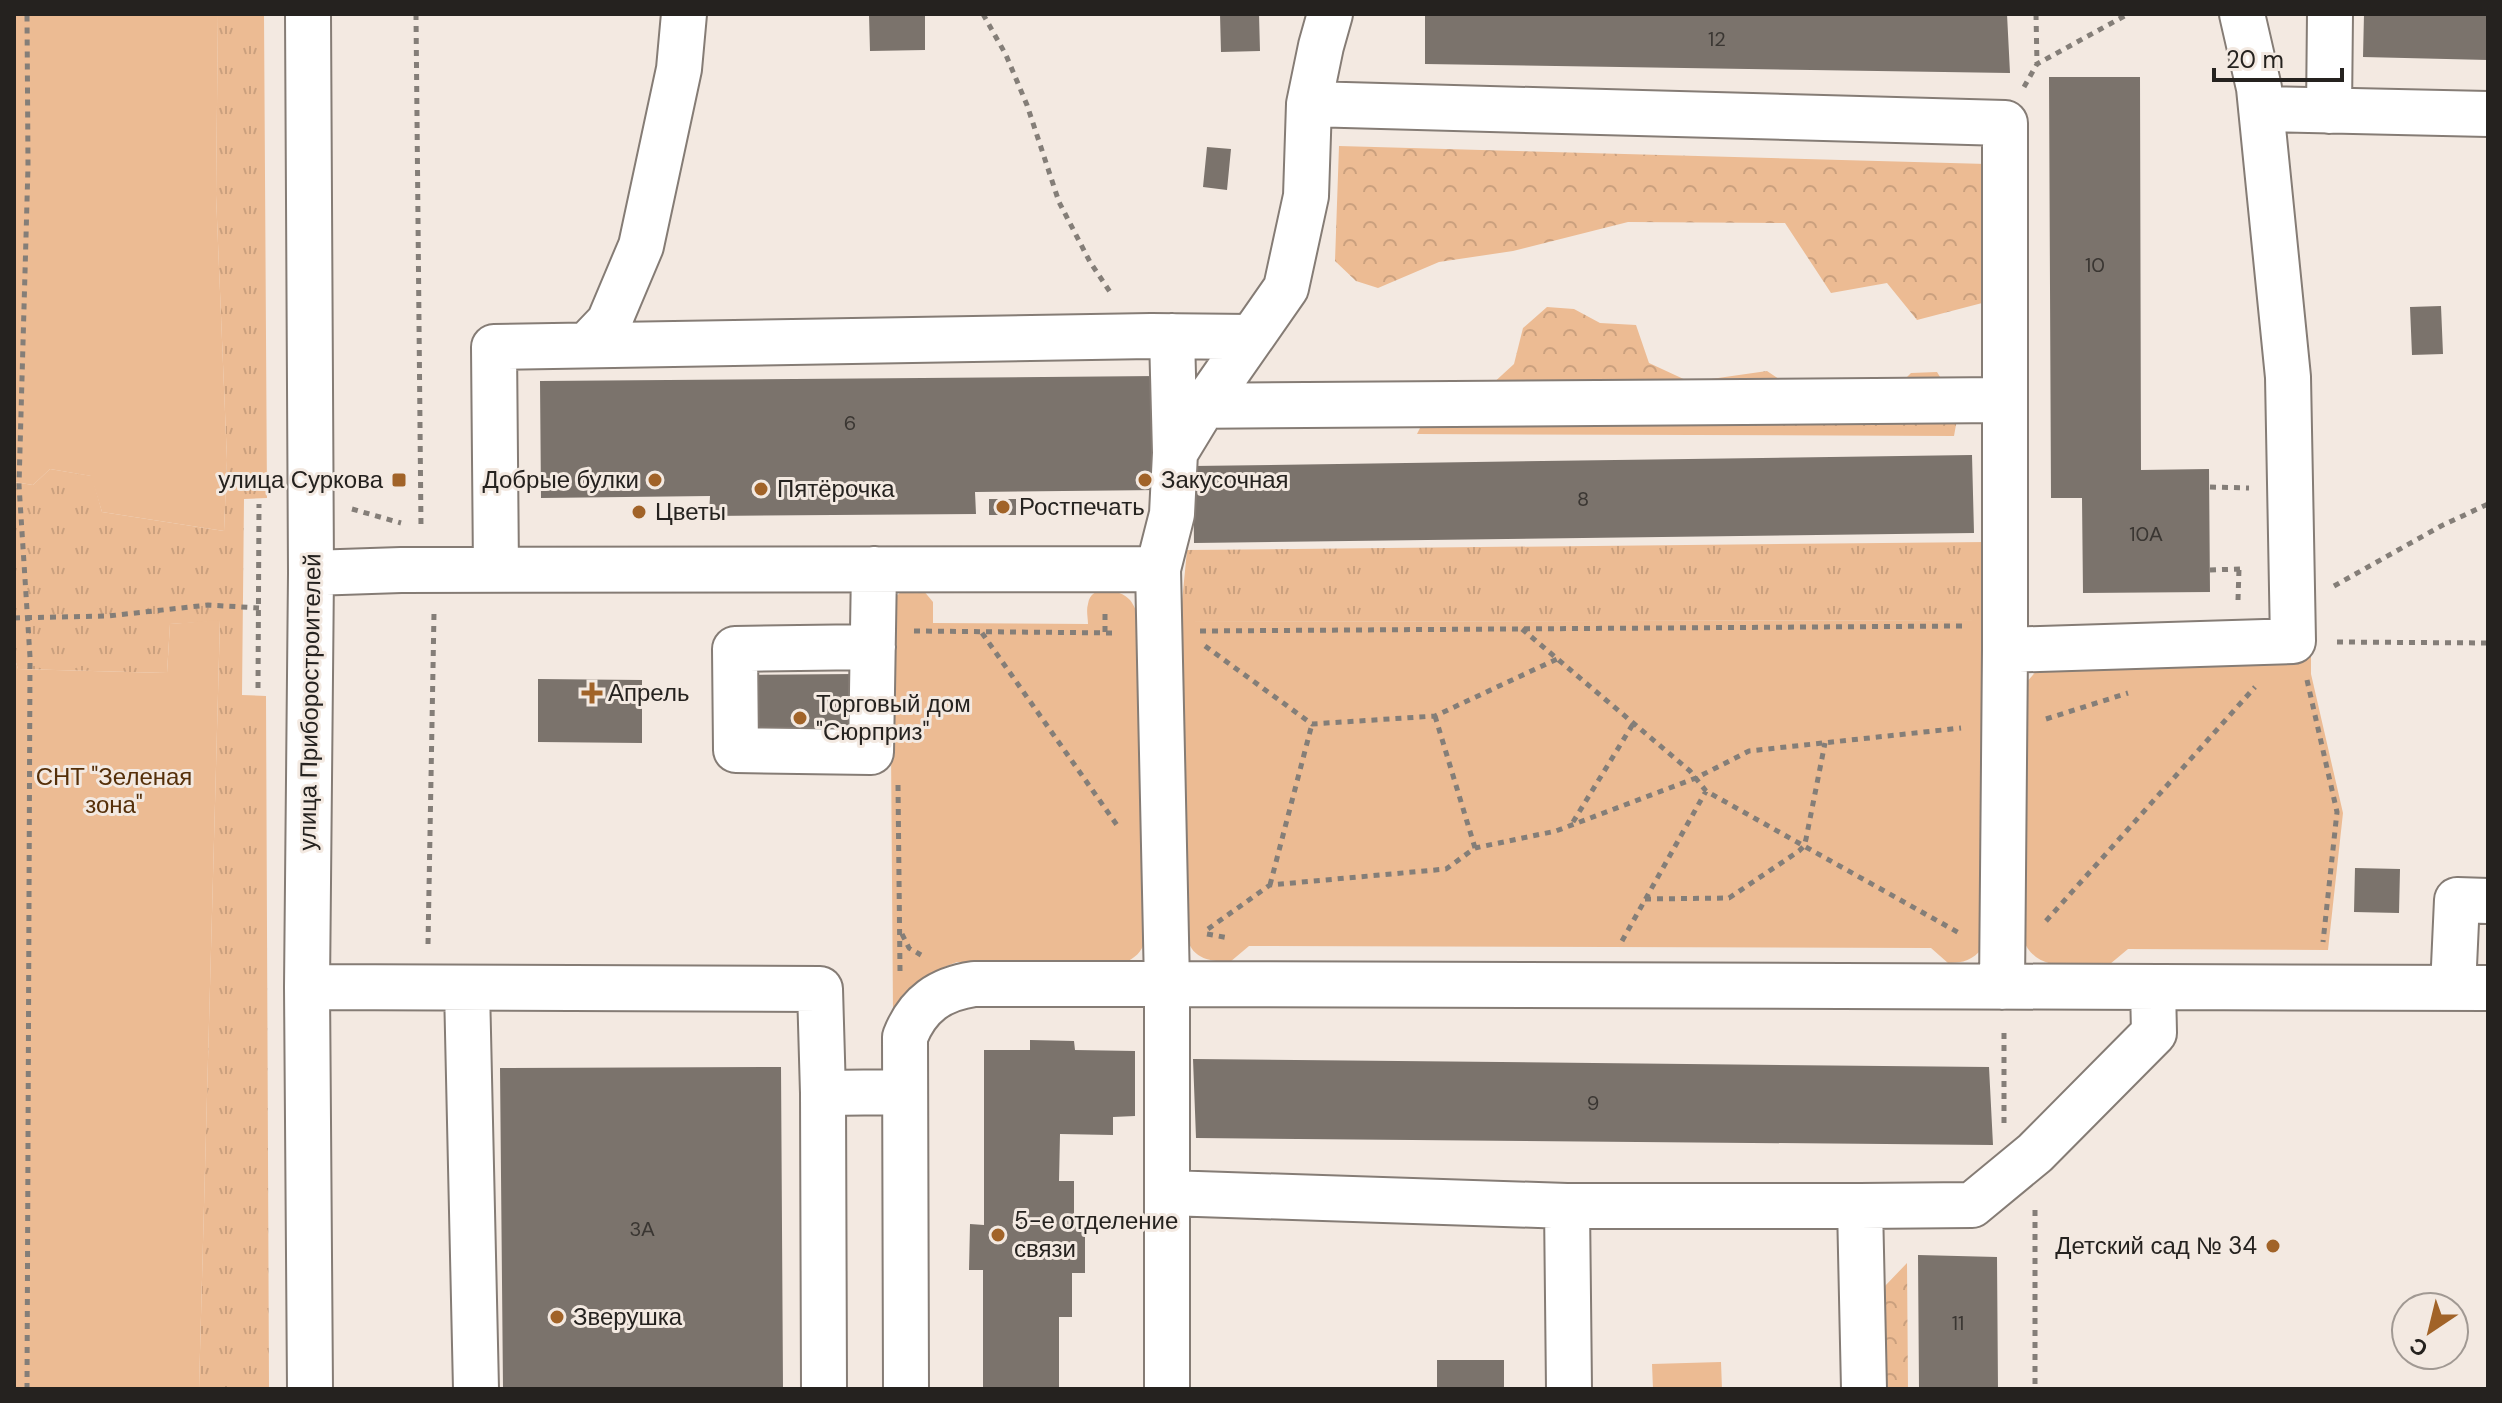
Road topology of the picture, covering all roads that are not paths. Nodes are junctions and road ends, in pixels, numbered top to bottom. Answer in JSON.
{"nodes":[{"id":1,"x":308,"y":14,"type":"edge"},
{"id":2,"x":684,"y":14,"type":"edge"},
{"id":3,"x":1330,"y":14,"type":"edge"},
{"id":4,"x":2242,"y":14,"type":"edge"},
{"id":5,"x":2330,"y":14,"type":"edge"},
{"id":6,"x":1309,"y":104,"type":"junction"},
{"id":7,"x":2261,"y":109,"type":"junction"},
{"id":8,"x":2329,"y":111,"type":"junction"},
{"id":9,"x":2488,"y":114,"type":"edge"},
{"id":10,"x":1162,"y":336,"type":"junction"},
{"id":11,"x":1251,"y":337,"type":"junction"},
{"id":12,"x":587,"y":345,"type":"junction"},
{"id":13,"x":2004,"y":400,"type":"junction"},
{"id":14,"x":1188,"y":407,"type":"junction"},
{"id":15,"x":874,"y":569,"type":"junction"},
{"id":16,"x":1158,"y":569,"type":"junction"},
{"id":17,"x":496,"y":570,"type":"junction"},
{"id":18,"x":311,"y":573,"type":"junction"},
{"id":19,"x":2005,"y":638,"type":"junction"},
{"id":20,"x":892,"y":639,"type":"road end"},
{"id":21,"x":2488,"y":901,"type":"edge"},
{"id":22,"x":1167,"y":984,"type":"junction"},
{"id":23,"x":307,"y":987,"type":"junction"},
{"id":24,"x":2153,"y":987,"type":"junction"},
{"id":25,"x":467,"y":988,"type":"junction"},
{"id":26,"x":2471,"y":988,"type":"edge"},
{"id":27,"x":2003,"y":1001,"type":"junction"},
{"id":28,"x":905,"y":1092,"type":"junction"},
{"id":29,"x":823,"y":1093,"type":"junction"},
{"id":30,"x":1168,"y":1193,"type":"junction"},
{"id":31,"x":1567,"y":1206,"type":"junction"},
{"id":32,"x":1860,"y":1206,"type":"junction"},
{"id":33,"x":310,"y":1389,"type":"edge"},
{"id":34,"x":476,"y":1389,"type":"edge"},
{"id":35,"x":824,"y":1389,"type":"edge"},
{"id":36,"x":906,"y":1389,"type":"edge"},
{"id":37,"x":1167,"y":1389,"type":"edge"},
{"id":38,"x":1569,"y":1389,"type":"edge"},
{"id":39,"x":1864,"y":1389,"type":"edge"}],
"edges":[{"from":1,"to":18,"type":"street","name":"улица Приборостроителей"},
{"from":2,"to":12,"type":"street"},
{"from":3,"to":6,"type":"street"},
{"from":4,"to":7,"type":"street"},
{"from":5,"to":8,"type":"street"},
{"from":6,"to":11,"type":"street"},
{"from":6,"to":13,"type":"street"},
{"from":7,"to":8,"type":"street"},
{"from":7,"to":19,"type":"street"},
{"from":8,"to":9,"type":"street"},
{"from":10,"to":11,"type":"street"},
{"from":10,"to":12,"type":"street"},
{"from":10,"to":14,"type":"street"},
{"from":11,"to":14,"type":"street"},
{"from":12,"to":17,"type":"street"},
{"from":13,"to":14,"type":"street"},
{"from":13,"to":19,"type":"street"},
{"from":14,"to":16,"type":"street"},
{"from":15,"to":16,"type":"street"},
{"from":15,"to":17,"type":"street"},
{"from":15,"to":20,"type":"street"},
{"from":16,"to":22,"type":"street"},
{"from":17,"to":18,"type":"street"},
{"from":18,"to":23,"type":"street","name":"улица Приборостроителей"},
{"from":19,"to":27,"type":"street"},
{"from":21,"to":26,"type":"street"},
{"from":22,"to":27,"type":"street"},
{"from":22,"to":28,"type":"street"},
{"from":22,"to":30,"type":"street"},
{"from":23,"to":25,"type":"street"},
{"from":23,"to":33,"type":"street","name":"улица Приборостроителей"},
{"from":24,"to":26,"type":"street"},
{"from":24,"to":27,"type":"street"},
{"from":24,"to":32,"type":"street"},
{"from":25,"to":29,"type":"street"},
{"from":25,"to":34,"type":"street"},
{"from":28,"to":29,"type":"street"},
{"from":28,"to":36,"type":"street"},
{"from":29,"to":35,"type":"street"},
{"from":30,"to":31,"type":"street"},
{"from":30,"to":37,"type":"street"},
{"from":31,"to":32,"type":"street"},
{"from":31,"to":38,"type":"street"},
{"from":32,"to":39,"type":"street"}]}
